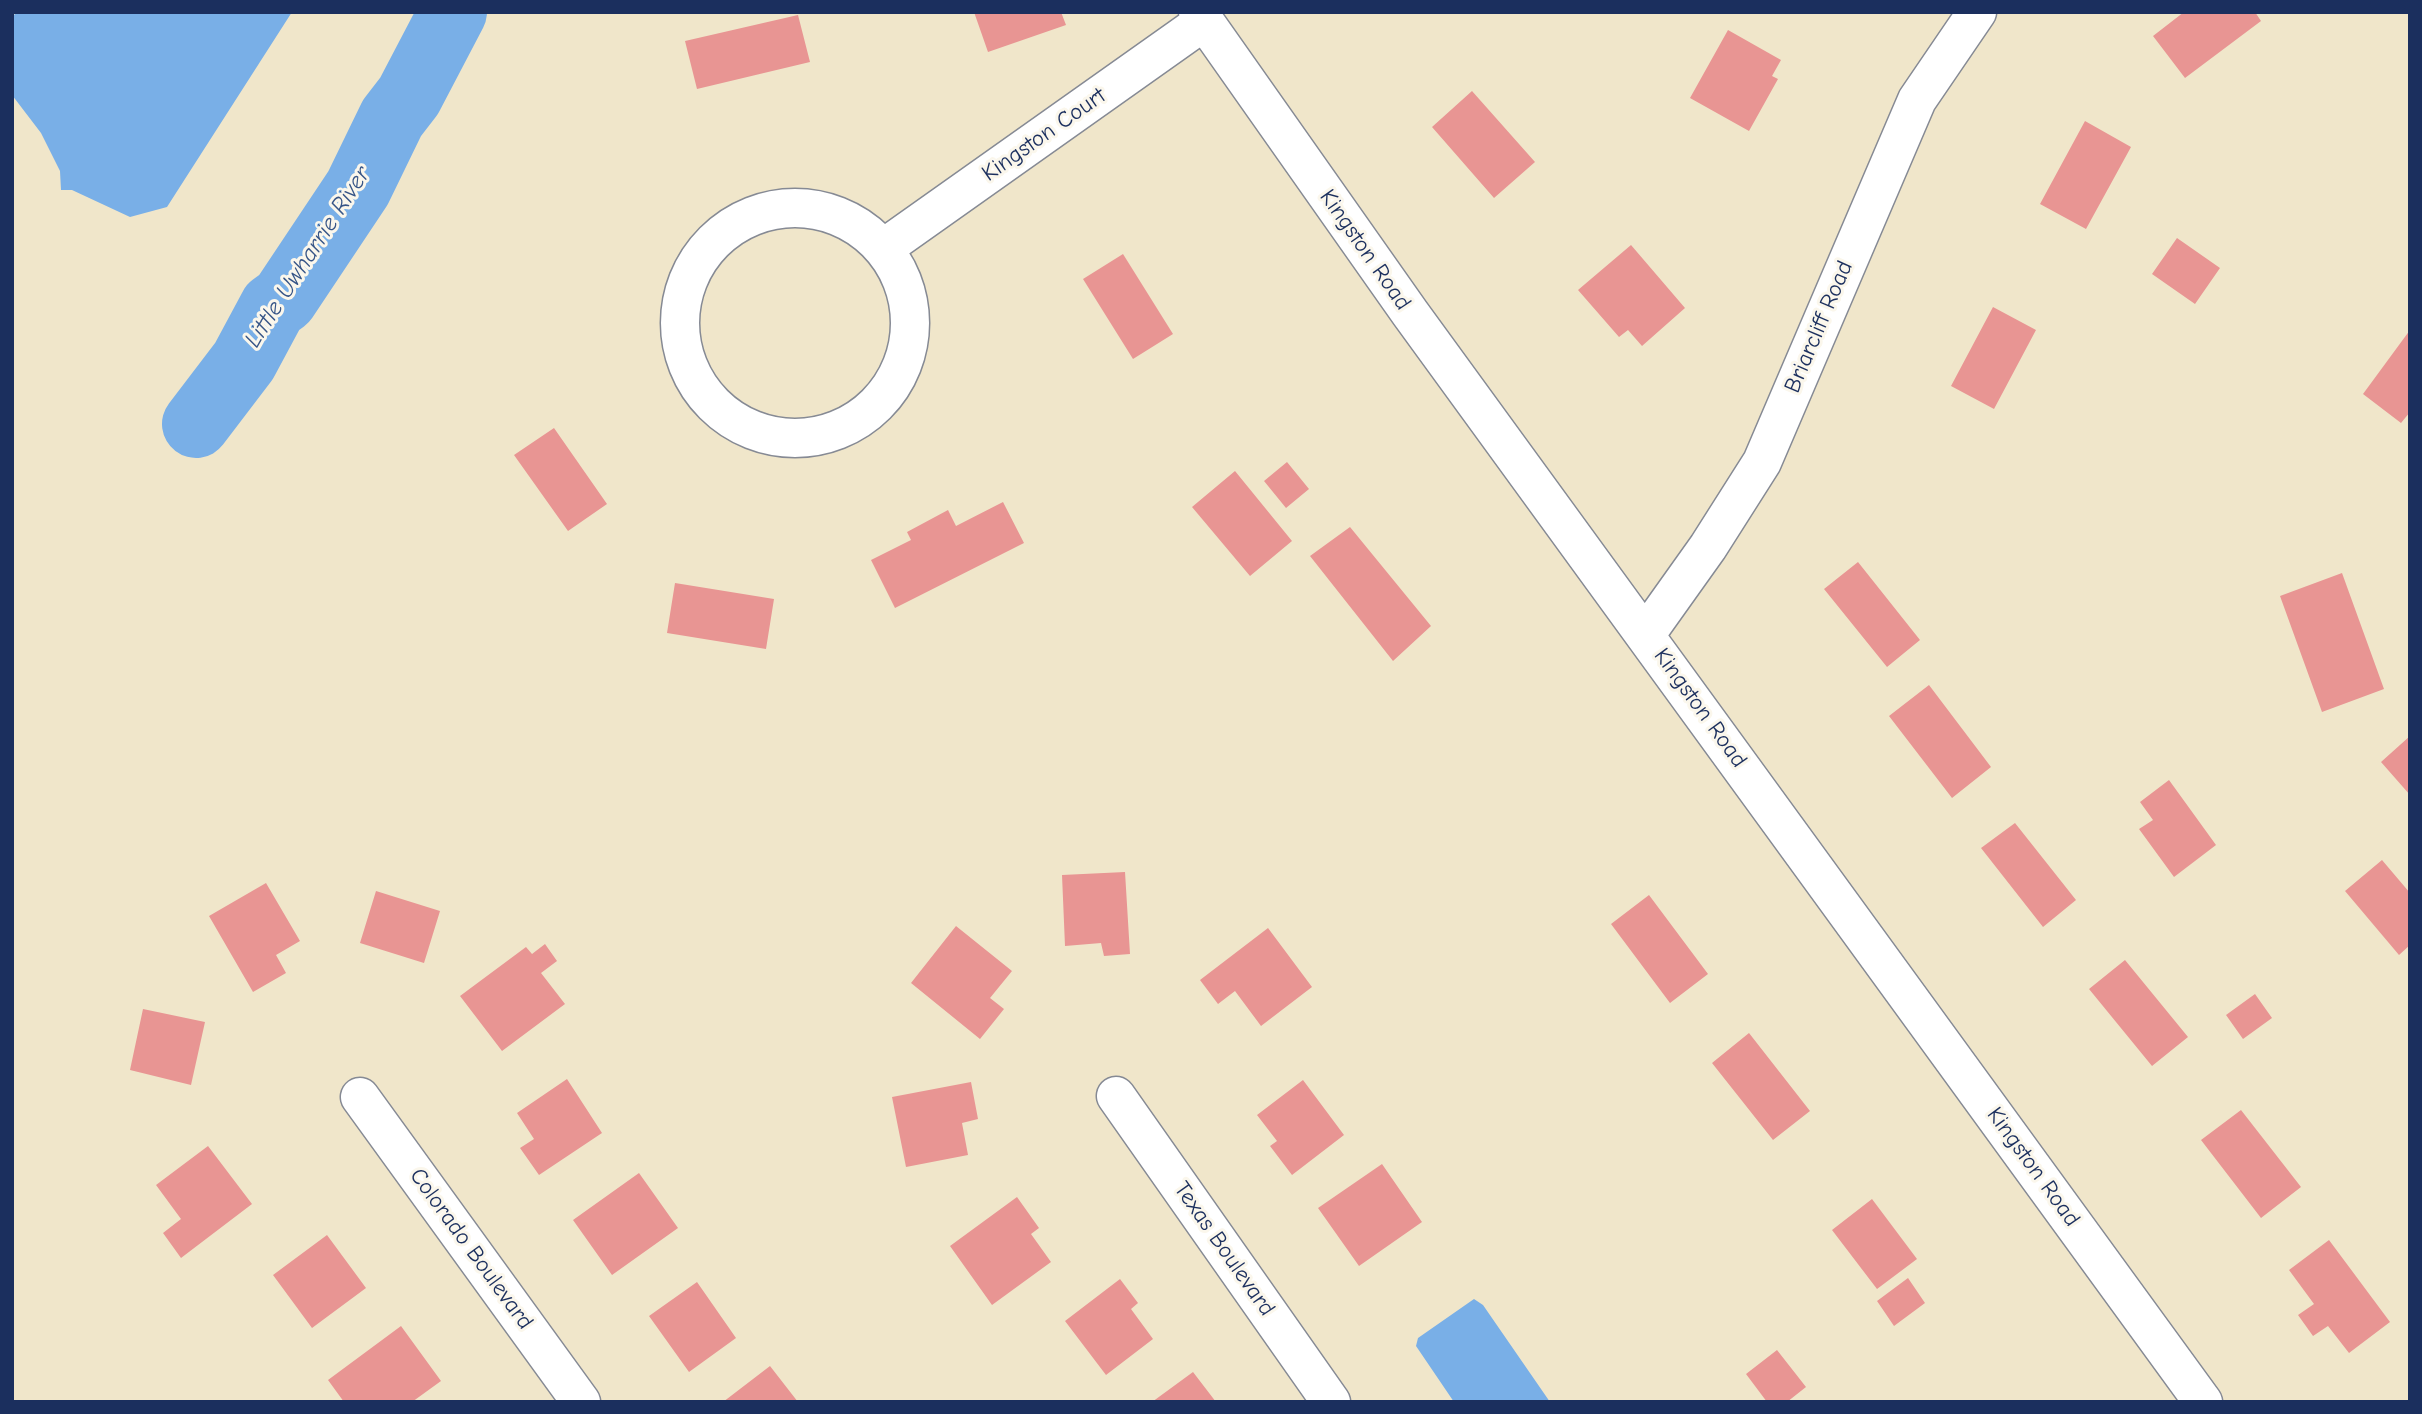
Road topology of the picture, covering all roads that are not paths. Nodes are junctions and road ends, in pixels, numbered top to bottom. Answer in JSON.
{"nodes":[{"id":1,"x":1977,"y":12,"type":"edge"},
{"id":2,"x":1201,"y":17,"type":"edge"},
{"id":3,"x":884,"y":248,"type":"junction"},
{"id":4,"x":1646,"y":634,"type":"junction"},
{"id":5,"x":1116,"y":1096,"type":"dead end"},
{"id":6,"x":360,"y":1097,"type":"dead end"},
{"id":7,"x":581,"y":1402,"type":"edge"},
{"id":8,"x":1331,"y":1402,"type":"edge"},
{"id":9,"x":2203,"y":1402,"type":"edge"}],
"edges":[{"from":1,"to":4,"type":"street","name":"Briarcliff Road"},
{"from":2,"to":3,"type":"street","name":"Kingston Court"},
{"from":2,"to":4,"type":"street","name":"Kingston Road"},
{"from":3,"to":3,"type":"street"},
{"from":4,"to":9,"type":"street","name":"Kingston Road"},
{"from":5,"to":8,"type":"street","name":"Texas Boulevard"},
{"from":6,"to":7,"type":"street","name":"Colorado Boulevard"}]}
